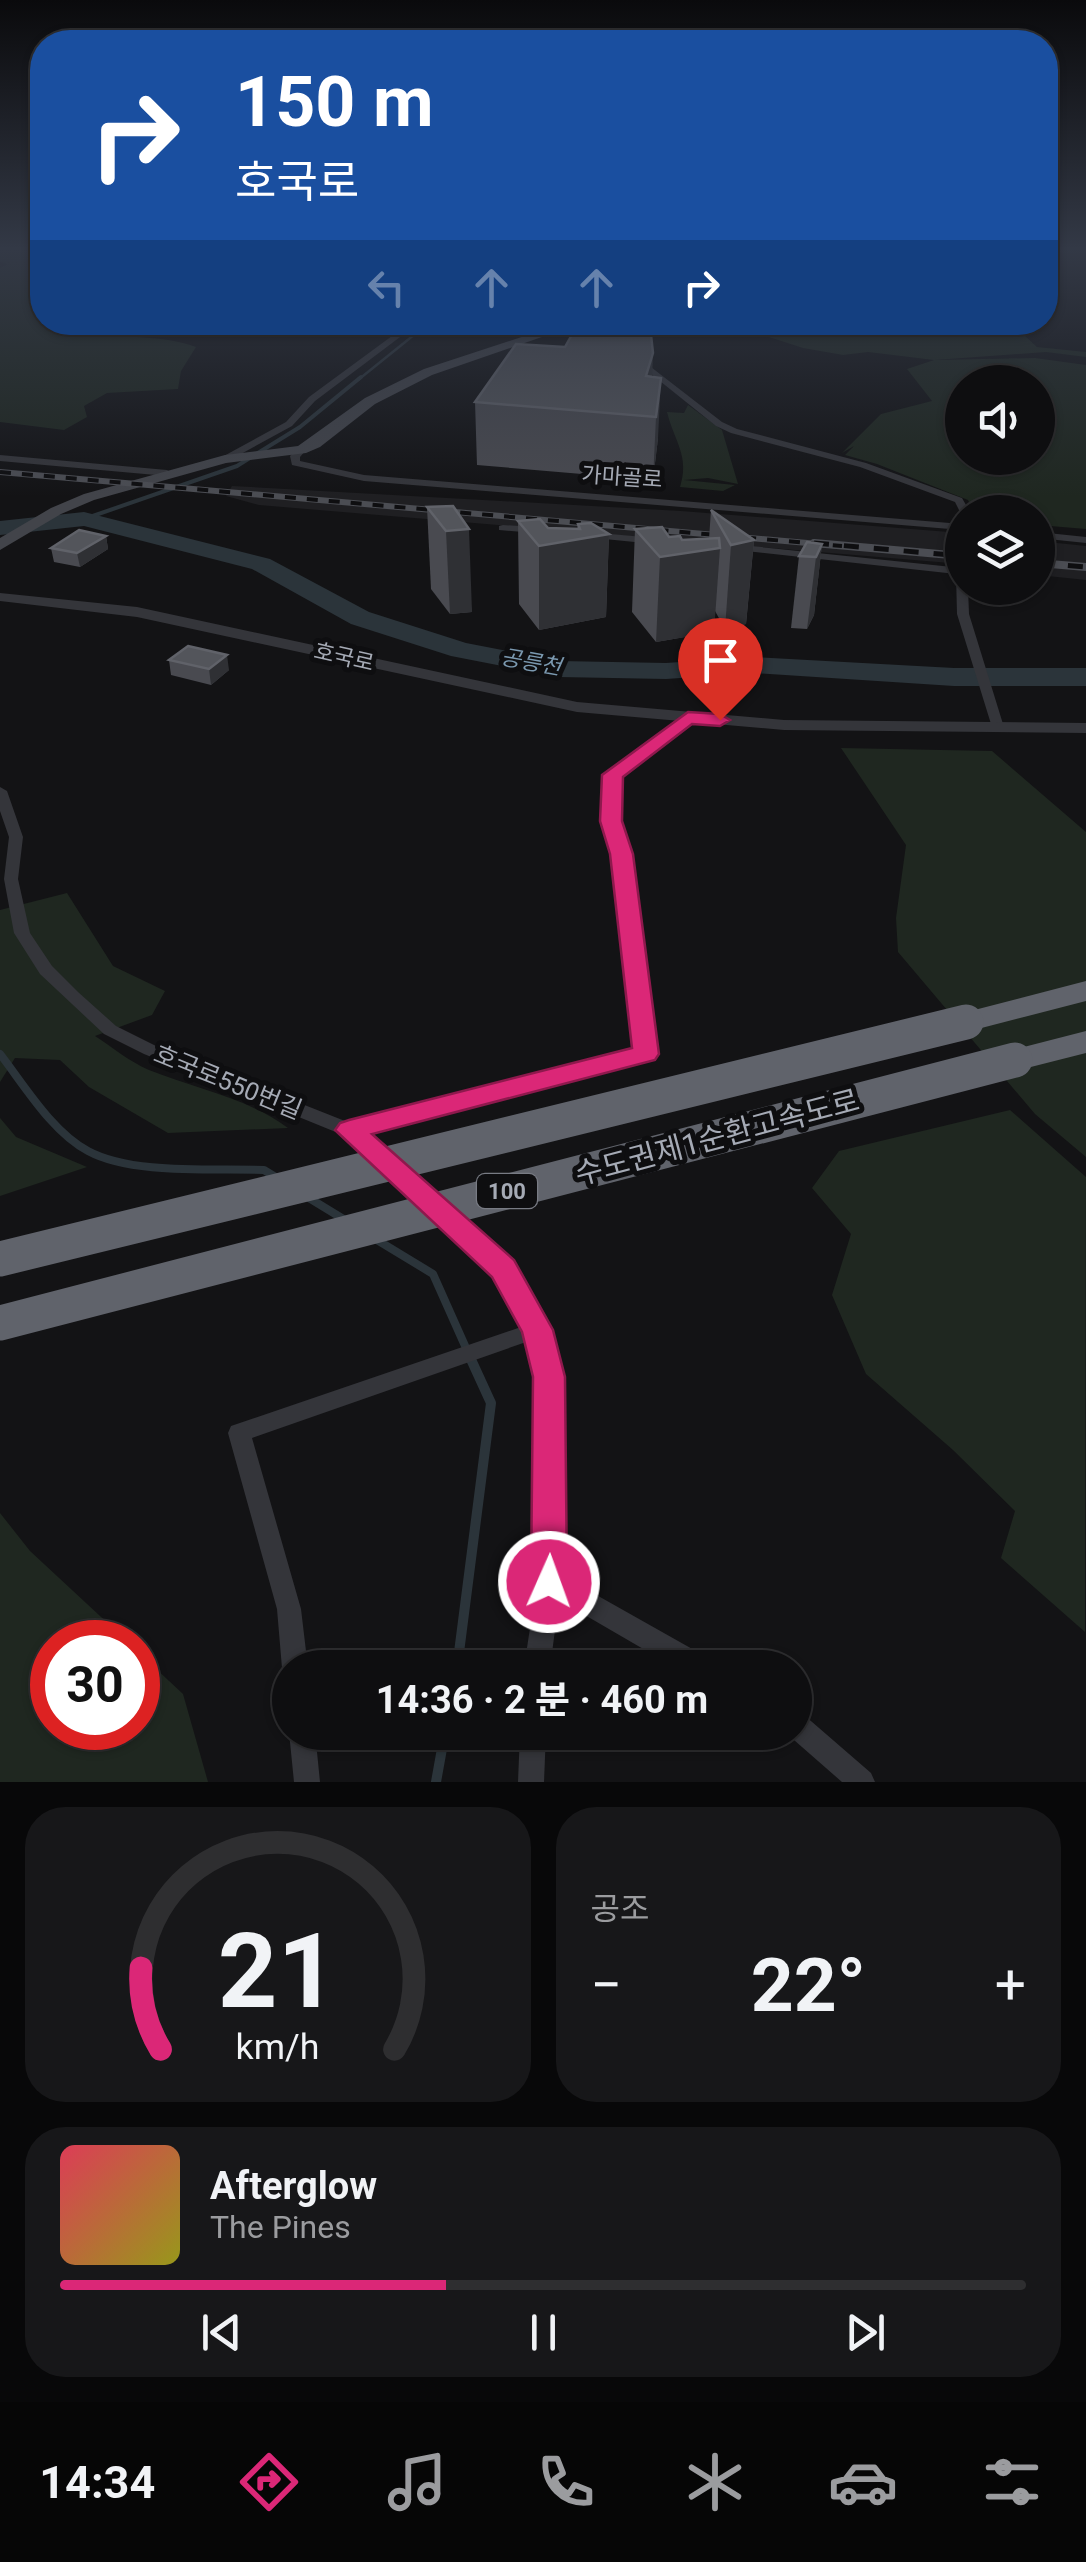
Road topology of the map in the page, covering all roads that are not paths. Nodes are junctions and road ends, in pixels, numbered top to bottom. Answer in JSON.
{"nodes":[{"id":1,"x":400,"y":335,"type":"edge"},
{"id":2,"x":540,"y":335,"type":"edge"},
{"id":3,"x":636,"y":335,"type":"edge"},
{"id":4,"x":296,"y":450,"type":"junction"},
{"id":5,"x":0,"y":458,"type":"edge"},
{"id":6,"x":225,"y":459,"type":"junction"},
{"id":7,"x":167,"y":473,"type":"junction"},
{"id":8,"x":946,"y":495,"type":"edge"},
{"id":9,"x":945,"y":526,"type":"edge"},
{"id":10,"x":503,"y":528,"type":"dead end"},
{"id":11,"x":540,"y":531,"type":"edge"},
{"id":12,"x":577,"y":534,"type":"edge"},
{"id":13,"x":1055,"y":537,"type":"edge"},
{"id":14,"x":1086,"y":540,"type":"edge"},
{"id":15,"x":670,"y":542,"type":"edge"},
{"id":16,"x":2,"y":544,"type":"edge"},
{"id":17,"x":727,"y":547,"type":"edge"},
{"id":18,"x":945,"y":568,"type":"edge"},
{"id":19,"x":0,"y":597,"type":"edge"},
{"id":20,"x":963,"y":605,"type":"edge"},
{"id":21,"x":688,"y":718,"type":"junction"},
{"id":22,"x":997,"y":724,"type":"junction"},
{"id":23,"x":1086,"y":728,"type":"edge"},
{"id":24,"x":0,"y":791,"type":"edge"},
{"id":25,"x":1086,"y":990,"type":"edge"},
{"id":26,"x":1086,"y":1042,"type":"edge"},
{"id":27,"x":349,"y":1130,"type":"junction"},
{"id":28,"x":0,"y":1259,"type":"edge"},
{"id":29,"x":0,"y":1324,"type":"edge"},
{"id":30,"x":538,"y":1330,"type":"junction"},
{"id":31,"x":549,"y":1582,"type":"junction"},
{"id":32,"x":293,"y":1650,"type":"edge"},
{"id":33,"x":540,"y":1650,"type":"edge"},
{"id":34,"x":669,"y":1650,"type":"edge"},
{"id":35,"x":812,"y":1739,"type":"edge"},
{"id":36,"x":304,"y":1750,"type":"edge"},
{"id":37,"x":533,"y":1750,"type":"edge"},
{"id":38,"x":307,"y":1782,"type":"edge"},
{"id":39,"x":531,"y":1782,"type":"edge"},
{"id":40,"x":862,"y":1782,"type":"edge"}],
"edges":[{"from":1,"to":6,"type":"street"},
{"from":2,"to":4,"type":"main road"},
{"from":3,"to":8,"type":"street"},
{"from":4,"to":6,"type":"main road"},
{"from":4,"to":9,"type":"street","name":"가마골로"},
{"from":5,"to":7,"type":"street"},
{"from":6,"to":7,"type":"main road"},
{"from":7,"to":16,"type":"main road"},
{"from":10,"to":11,"type":"street"},
{"from":12,"to":15,"type":"street"},
{"from":13,"to":14,"type":"street"},
{"from":17,"to":18,"type":"street"},
{"from":19,"to":21,"type":"street","name":"호국로"},
{"from":20,"to":22,"type":"street"},
{"from":21,"to":22,"type":"street","name":"호국로"},
{"from":21,"to":27,"type":"street"},
{"from":22,"to":23,"type":"street","name":"호국로"},
{"from":24,"to":27,"type":"street","name":"호국로550번길"},
{"from":25,"to":28,"type":"highway","name":"수도권제1순환고속도로","number":"100","bridge":true},
{"from":26,"to":29,"type":"highway","name":"수도권제1순환고속도로","number":"100","bridge":true},
{"from":27,"to":30,"type":"street","name":"호국로550번길"},
{"from":30,"to":31,"type":"street","name":"호국로550번길"},
{"from":30,"to":32,"type":"street"},
{"from":31,"to":33,"type":"street","name":"호국로550번길"},
{"from":31,"to":34,"type":"street"},
{"from":35,"to":40,"type":"street"},
{"from":36,"to":38,"type":"street"},
{"from":37,"to":39,"type":"street"}]}
